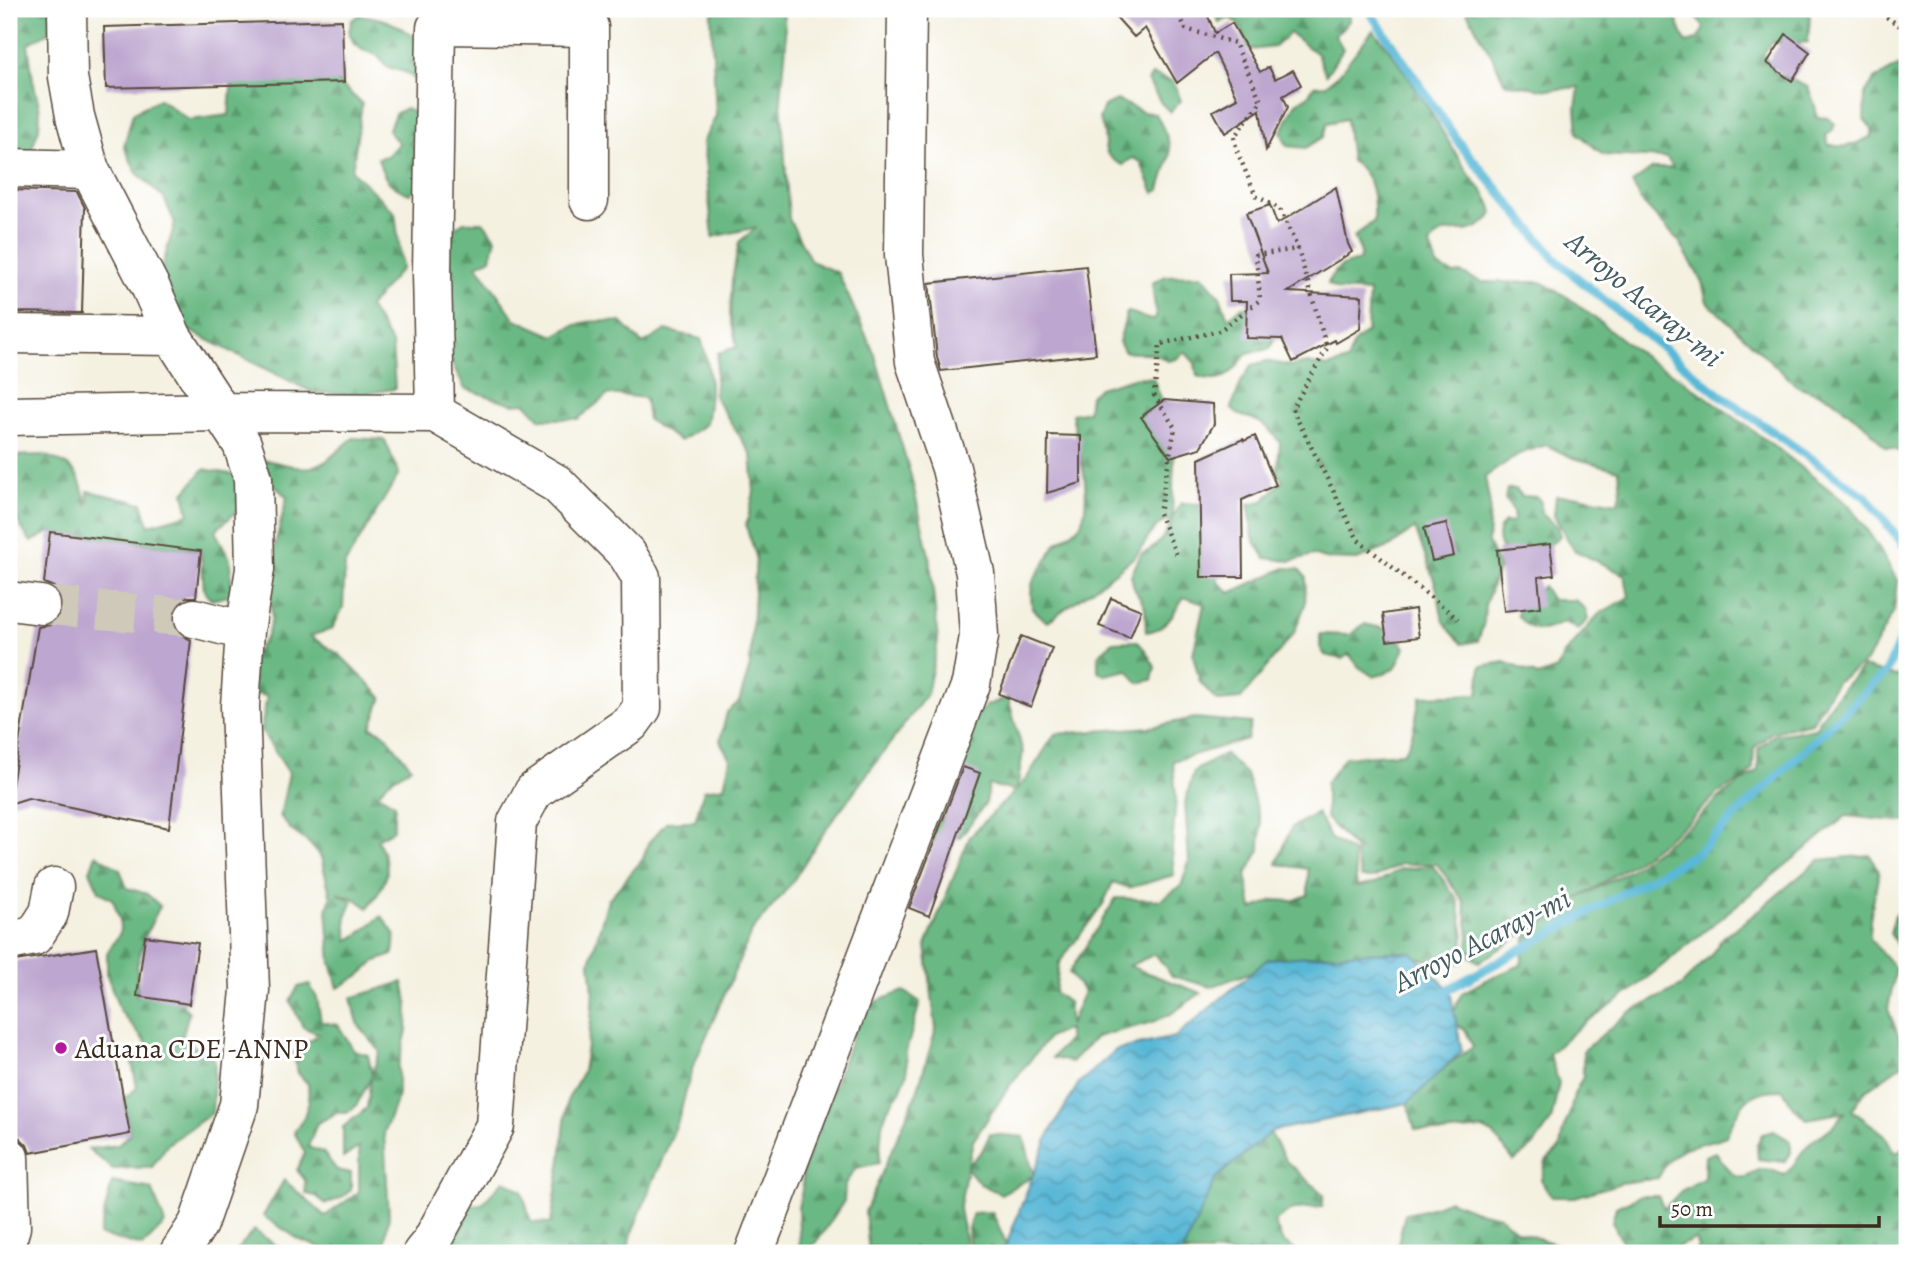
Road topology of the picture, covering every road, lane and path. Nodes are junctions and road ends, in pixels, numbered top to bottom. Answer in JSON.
{"nodes":[{"id":1,"x":67,"y":9,"type":"edge"},
{"id":2,"x":907,"y":9,"type":"edge"},
{"id":3,"x":1176,"y":9,"type":"edge"},
{"id":4,"x":1875,"y":9,"type":"edge"},
{"id":5,"x":589,"y":18,"type":"edge"},
{"id":6,"x":1907,"y":31,"type":"edge"},
{"id":7,"x":9,"y":168,"type":"edge"},
{"id":8,"x":90,"y":170,"type":"junction"},
{"id":9,"x":589,"y":200,"type":"dead end"},
{"id":10,"x":1298,"y":249,"type":"junction"},
{"id":11,"x":9,"y":334,"type":"edge"},
{"id":12,"x":172,"y":336,"type":"junction"},
{"id":13,"x":222,"y":412,"type":"junction"},
{"id":14,"x":435,"y":413,"type":"junction"},
{"id":15,"x":9,"y":416,"type":"edge"},
{"id":16,"x":1176,"y":554,"type":"dead end"},
{"id":17,"x":194,"y":618,"type":"tunnel mouth"},
{"id":18,"x":1458,"y":620,"type":"dead end"},
{"id":19,"x":245,"y":631,"type":"junction"},
{"id":20,"x":54,"y":887,"type":"dead end"},
{"id":21,"x":9,"y":941,"type":"edge"},
{"id":22,"x":9,"y":1157,"type":"edge"},
{"id":23,"x":9,"y":1234,"type":"edge"},
{"id":24,"x":179,"y":1253,"type":"edge"},
{"id":25,"x":422,"y":1253,"type":"edge"},
{"id":26,"x":754,"y":1253,"type":"edge"}],
"edges":[{"from":1,"to":8,"type":"lane"},
{"from":2,"to":26,"type":"lane"},
{"from":3,"to":10,"type":"path"},
{"from":4,"to":6,"type":"path"},
{"from":5,"to":9,"type":"lane"},
{"from":5,"to":14,"type":"lane"},
{"from":7,"to":8,"type":"lane"},
{"from":8,"to":12,"type":"lane"},
{"from":10,"to":16,"type":"path"},
{"from":10,"to":18,"type":"path"},
{"from":11,"to":12,"type":"lane"},
{"from":12,"to":13,"type":"lane"},
{"from":13,"to":14,"type":"lane"},
{"from":13,"to":15,"type":"lane"},
{"from":13,"to":19,"type":"lane"},
{"from":14,"to":25,"type":"lane"},
{"from":17,"to":19,"type":"lane"},
{"from":19,"to":24,"type":"lane"},
{"from":20,"to":21,"type":"lane"},
{"from":22,"to":23,"type":"lane"}]}
